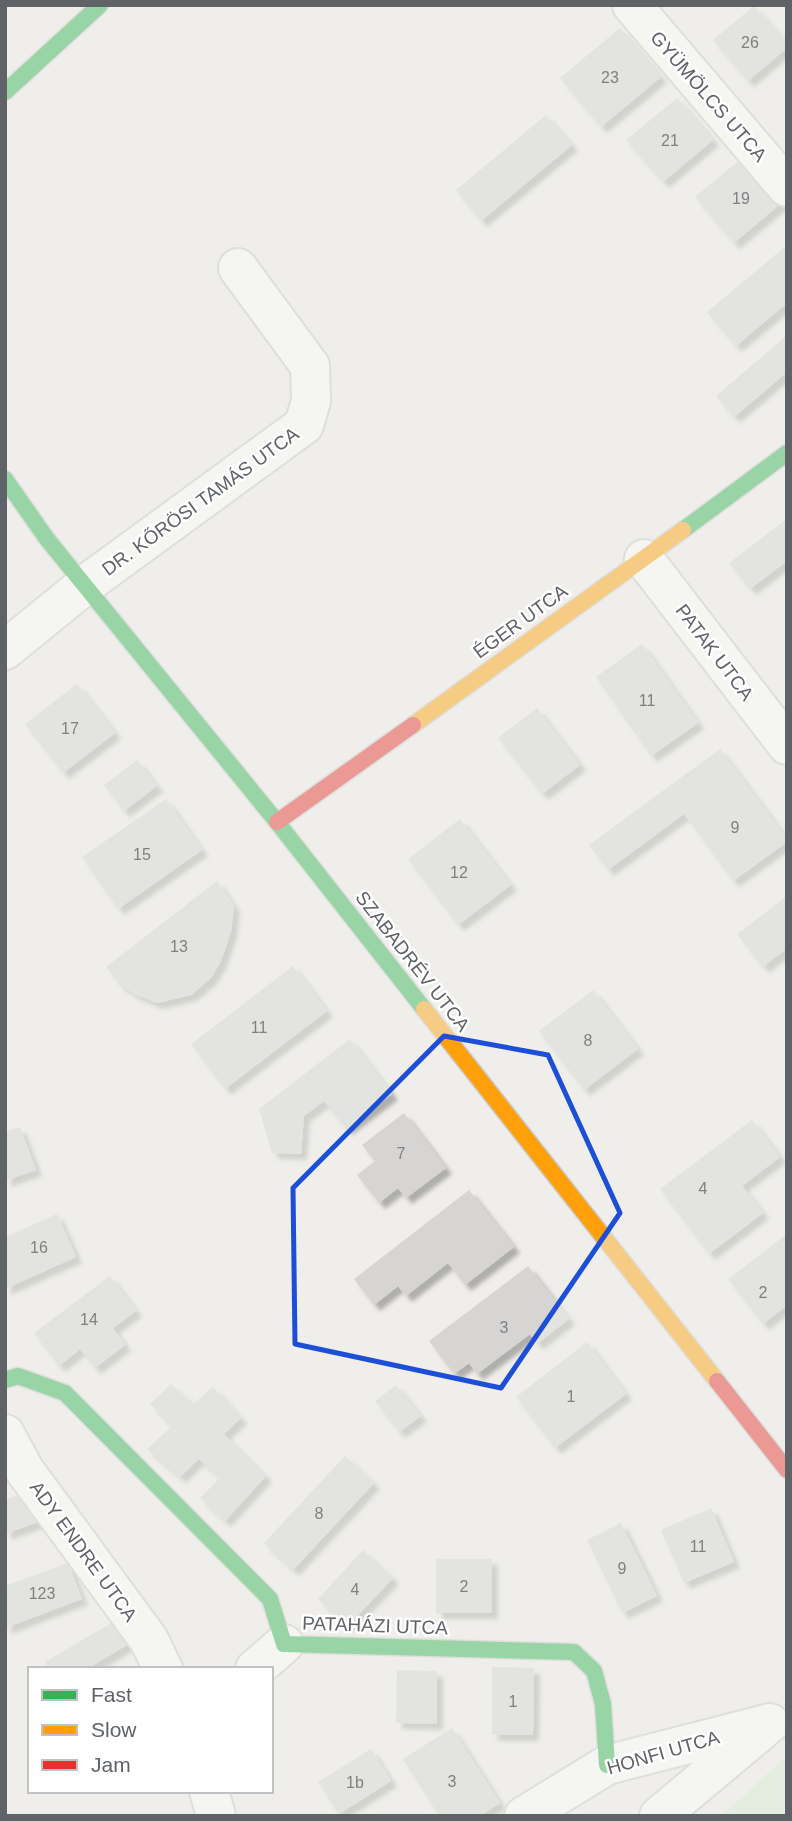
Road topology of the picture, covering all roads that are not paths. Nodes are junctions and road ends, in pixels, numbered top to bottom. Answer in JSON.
{"nodes":[{"id":1,"x":100,"y":5,"type":"edge"},
{"id":2,"x":632,"y":5,"type":"edge"},
{"id":3,"x":5,"y":92,"type":"edge"},
{"id":4,"x":787,"y":187,"type":"edge"},
{"id":5,"x":238,"y":268,"type":"dead end"},
{"id":6,"x":787,"y":453,"type":"edge"},
{"id":7,"x":5,"y":479,"type":"edge"},
{"id":8,"x":644,"y":559,"type":"junction"},
{"id":9,"x":85,"y":585,"type":"junction"},
{"id":10,"x":5,"y":650,"type":"edge"},
{"id":11,"x":787,"y":746,"type":"edge"},
{"id":12,"x":277,"y":822,"type":"junction"},
{"id":13,"x":5,"y":1380,"type":"edge"},
{"id":14,"x":5,"y":1434,"type":"edge"},
{"id":15,"x":787,"y":1470,"type":"edge"},
{"id":16,"x":15,"y":1474,"type":"edge"},
{"id":17,"x":284,"y":1644,"type":"junction"},
{"id":18,"x":162,"y":1667,"type":"edge"},
{"id":19,"x":257,"y":1667,"type":"edge"},
{"id":20,"x":778,"y":1715,"type":"edge"},
{"id":21,"x":607,"y":1765,"type":"junction"},
{"id":22,"x":210,"y":1793,"type":"edge"},
{"id":23,"x":216,"y":1816,"type":"edge"},
{"id":24,"x":524,"y":1816,"type":"edge"},
{"id":25,"x":659,"y":1816,"type":"edge"}],
"edges":[{"from":1,"to":3,"type":"street"},
{"from":2,"to":4,"type":"street","name":"GYÜMÖLCS UTCA"},
{"from":5,"to":9,"type":"street","name":"DR. KŐRÖSI TAMÁS UTCA"},
{"from":6,"to":8,"type":"street","name":"ÉGER UTCA"},
{"from":7,"to":9,"type":"street","name":"SZABADRÉV UTCA"},
{"from":8,"to":11,"type":"street","name":"PATAK UTCA"},
{"from":8,"to":12,"type":"street","name":"ÉGER UTCA"},
{"from":9,"to":10,"type":"street","name":"DR. KŐRÖSI TAMÁS UTCA"},
{"from":9,"to":12,"type":"street","name":"SZABADRÉV UTCA"},
{"from":12,"to":15,"type":"street","name":"SZABADRÉV UTCA"},
{"from":13,"to":17,"type":"street","name":"PATAHÁZI UTCA"},
{"from":14,"to":16,"type":"street","name":"ADY ENDRE UTCA"},
{"from":16,"to":18,"type":"street","name":"ADY ENDRE UTCA"},
{"from":17,"to":19,"type":"street"},
{"from":17,"to":21,"type":"street","name":"PATAHÁZI UTCA"},
{"from":20,"to":21,"type":"street","name":"HONFI UTCA"},
{"from":20,"to":25,"type":"street"},
{"from":21,"to":24,"type":"street","name":"HONFI UTCA"},
{"from":22,"to":23,"type":"street"}]}
